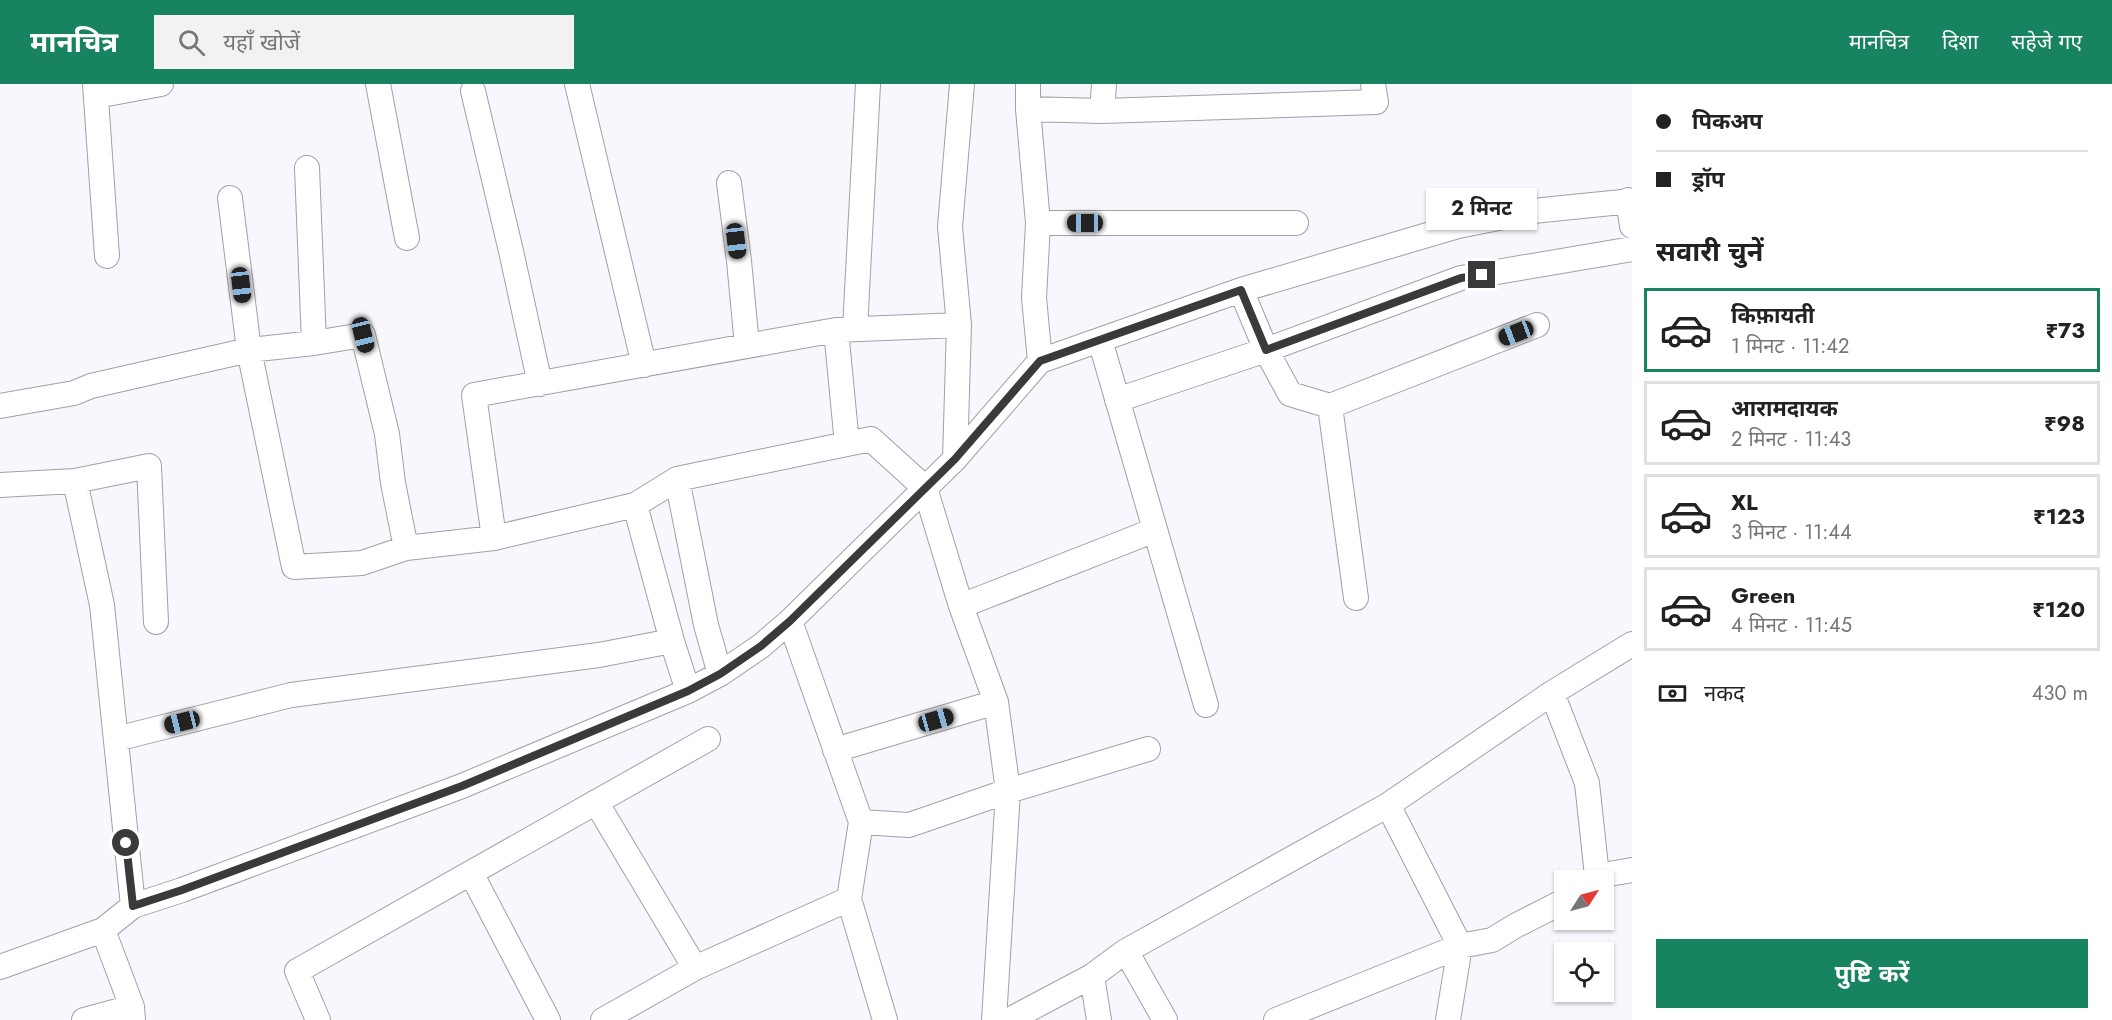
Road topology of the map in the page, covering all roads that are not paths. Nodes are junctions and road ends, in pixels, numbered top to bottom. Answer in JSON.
{"nodes":[{"id":1,"x":161,"y":84,"type":"edge"},
{"id":2,"x":378,"y":84,"type":"edge"},
{"id":3,"x":578,"y":84,"type":"edge"},
{"id":4,"x":868,"y":84,"type":"edge"},
{"id":5,"x":962,"y":84,"type":"edge"},
{"id":6,"x":1028,"y":84,"type":"edge"},
{"id":7,"x":1104,"y":84,"type":"edge"},
{"id":8,"x":1373,"y":84,"type":"edge"},
{"id":9,"x":95,"y":90,"type":"edge"},
{"id":10,"x":473,"y":91,"type":"dead end"},
{"id":11,"x":1028,"y":109,"type":"junction"},
{"id":12,"x":1102,"y":111,"type":"junction"},
{"id":13,"x":307,"y":168,"type":"dead end"},
{"id":14,"x":729,"y":183,"type":"dead end"},
{"id":15,"x":230,"y":198,"type":"dead end"},
{"id":16,"x":1630,"y":201,"type":"edge"},
{"id":17,"x":1038,"y":223,"type":"junction"},
{"id":18,"x":1296,"y":223,"type":"dead end"},
{"id":19,"x":1632,"y":226,"type":"edge"},
{"id":20,"x":407,"y":238,"type":"dead end"},
{"id":21,"x":1632,"y":249,"type":"edge"},
{"id":22,"x":107,"y":256,"type":"dead end"},
{"id":23,"x":1241,"y":290,"type":"junction"},
{"id":24,"x":1537,"y":324,"type":"dead end"},
{"id":25,"x":959,"y":325,"type":"junction"},
{"id":26,"x":846,"y":329,"type":"junction"},
{"id":27,"x":1100,"y":340,"type":"junction"},
{"id":28,"x":314,"y":343,"type":"junction"},
{"id":29,"x":747,"y":346,"type":"junction"},
{"id":30,"x":249,"y":350,"type":"junction"},
{"id":31,"x":1266,"y":350,"type":"junction"},
{"id":32,"x":1040,"y":361,"type":"junction"},
{"id":33,"x":644,"y":365,"type":"junction"},
{"id":34,"x":540,"y":384,"type":"junction"},
{"id":35,"x":1117,"y":400,"type":"junction"},
{"id":36,"x":0,"y":406,"type":"edge"},
{"id":37,"x":1330,"y":406,"type":"junction"},
{"id":38,"x":847,"y":444,"type":"junction"},
{"id":39,"x":955,"y":459,"type":"junction"},
{"id":40,"x":677,"y":479,"type":"junction"},
{"id":41,"x":75,"y":481,"type":"junction"},
{"id":42,"x":0,"y":484,"type":"edge"},
{"id":43,"x":925,"y":488,"type":"junction"},
{"id":44,"x":635,"y":505,"type":"junction"},
{"id":45,"x":1155,"y":530,"type":"junction"},
{"id":46,"x":494,"y":538,"type":"junction"},
{"id":47,"x":406,"y":548,"type":"junction"},
{"id":48,"x":1356,"y":598,"type":"dead end"},
{"id":49,"x":961,"y":606,"type":"junction"},
{"id":50,"x":790,"y":621,"type":"junction"},
{"id":51,"x":156,"y":622,"type":"dead end"},
{"id":52,"x":672,"y":641,"type":"junction"},
{"id":53,"x":1632,"y":644,"type":"edge"},
{"id":54,"x":720,"y":674,"type":"junction"},
{"id":55,"x":688,"y":691,"type":"junction"},
{"id":56,"x":1552,"y":693,"type":"junction"},
{"id":57,"x":996,"y":702,"type":"junction"},
{"id":58,"x":1206,"y":705,"type":"dead end"},
{"id":59,"x":116,"y":739,"type":"junction"},
{"id":60,"x":708,"y":739,"type":"dead end"},
{"id":61,"x":1148,"y":749,"type":"dead end"},
{"id":62,"x":835,"y":750,"type":"junction"},
{"id":63,"x":1008,"y":791,"type":"junction"},
{"id":64,"x":596,"y":802,"type":"junction"},
{"id":65,"x":1388,"y":806,"type":"junction"},
{"id":66,"x":861,"y":822,"type":"junction"},
{"id":67,"x":1594,"y":870,"type":"edge"},
{"id":68,"x":1632,"y":870,"type":"edge"},
{"id":69,"x":471,"y":873,"type":"junction"},
{"id":70,"x":1614,"y":874,"type":"edge"},
{"id":71,"x":849,"y":899,"type":"junction"},
{"id":72,"x":133,"y":906,"type":"junction"},
{"id":73,"x":1554,"y":906,"type":"edge"},
{"id":74,"x":103,"y":930,"type":"junction"},
{"id":75,"x":1460,"y":946,"type":"junction"},
{"id":76,"x":1126,"y":951,"type":"junction"},
{"id":77,"x":0,"y":967,"type":"edge"},
{"id":78,"x":695,"y":968,"type":"junction"},
{"id":79,"x":1092,"y":976,"type":"junction"},
{"id":80,"x":133,"y":1014,"type":"edge"},
{"id":81,"x":84,"y":1020,"type":"edge"},
{"id":82,"x":318,"y":1020,"type":"edge"},
{"id":83,"x":548,"y":1020,"type":"edge"},
{"id":84,"x":603,"y":1020,"type":"edge"},
{"id":85,"x":885,"y":1020,"type":"edge"},
{"id":86,"x":994,"y":1020,"type":"edge"},
{"id":87,"x":1009,"y":1020,"type":"edge"},
{"id":88,"x":1099,"y":1020,"type":"edge"},
{"id":89,"x":1165,"y":1020,"type":"edge"},
{"id":90,"x":1276,"y":1020,"type":"edge"},
{"id":91,"x":1448,"y":1020,"type":"edge"}],
"edges":[{"from":1,"to":9,"type":"street"},
{"from":2,"to":20,"type":"street"},
{"from":3,"to":33,"type":"street"},
{"from":4,"to":26,"type":"street"},
{"from":5,"to":25,"type":"street"},
{"from":6,"to":11,"type":"street"},
{"from":7,"to":12,"type":"street"},
{"from":8,"to":12,"type":"street"},
{"from":9,"to":22,"type":"street"},
{"from":10,"to":34,"type":"street"},
{"from":11,"to":12,"type":"street"},
{"from":11,"to":17,"type":"street"},
{"from":13,"to":28,"type":"street"},
{"from":14,"to":29,"type":"street"},
{"from":15,"to":30,"type":"street"},
{"from":16,"to":19,"type":"street"},
{"from":16,"to":23,"type":"street"},
{"from":17,"to":18,"type":"street"},
{"from":17,"to":32,"type":"street"},
{"from":21,"to":31,"type":"street"},
{"from":23,"to":27,"type":"street"},
{"from":23,"to":31,"type":"street"},
{"from":24,"to":37,"type":"street"},
{"from":25,"to":26,"type":"street"},
{"from":25,"to":39,"type":"street"},
{"from":26,"to":29,"type":"street"},
{"from":26,"to":38,"type":"street"},
{"from":27,"to":32,"type":"street"},
{"from":27,"to":35,"type":"street"},
{"from":28,"to":30,"type":"street"},
{"from":28,"to":47,"type":"street"},
{"from":29,"to":33,"type":"street"},
{"from":30,"to":36,"type":"street"},
{"from":30,"to":47,"type":"street"},
{"from":31,"to":35,"type":"street"},
{"from":31,"to":37,"type":"street"},
{"from":32,"to":39,"type":"street"},
{"from":33,"to":34,"type":"street"},
{"from":34,"to":46,"type":"street"},
{"from":35,"to":45,"type":"street"},
{"from":37,"to":48,"type":"street"},
{"from":38,"to":40,"type":"street"},
{"from":38,"to":43,"type":"street"},
{"from":39,"to":43,"type":"street"},
{"from":40,"to":44,"type":"street"},
{"from":40,"to":54,"type":"street"},
{"from":41,"to":42,"type":"street"},
{"from":41,"to":51,"type":"street"},
{"from":41,"to":59,"type":"street"},
{"from":43,"to":49,"type":"street"},
{"from":43,"to":50,"type":"street"},
{"from":44,"to":46,"type":"street"},
{"from":44,"to":52,"type":"street"},
{"from":45,"to":49,"type":"street"},
{"from":45,"to":58,"type":"street"},
{"from":46,"to":47,"type":"street"},
{"from":49,"to":57,"type":"street"},
{"from":50,"to":54,"type":"street"},
{"from":50,"to":62,"type":"street"},
{"from":52,"to":55,"type":"street"},
{"from":52,"to":59,"type":"street"},
{"from":53,"to":56,"type":"street"},
{"from":54,"to":55,"type":"street"},
{"from":55,"to":72,"type":"street"},
{"from":56,"to":65,"type":"street"},
{"from":56,"to":67,"type":"street"},
{"from":57,"to":62,"type":"street"},
{"from":57,"to":63,"type":"street"},
{"from":59,"to":72,"type":"street"},
{"from":60,"to":64,"type":"street"},
{"from":61,"to":63,"type":"street"},
{"from":62,"to":66,"type":"street"},
{"from":63,"to":66,"type":"street"},
{"from":63,"to":86,"type":"street"},
{"from":64,"to":69,"type":"street"},
{"from":64,"to":78,"type":"street"},
{"from":65,"to":75,"type":"street"},
{"from":65,"to":76,"type":"street"},
{"from":66,"to":71,"type":"street"},
{"from":68,"to":70,"type":"street"},
{"from":69,"to":82,"type":"street"},
{"from":69,"to":83,"type":"street"},
{"from":71,"to":78,"type":"street"},
{"from":71,"to":85,"type":"street"},
{"from":72,"to":74,"type":"street"},
{"from":73,"to":75,"type":"street"},
{"from":74,"to":77,"type":"street"},
{"from":74,"to":80,"type":"street"},
{"from":75,"to":90,"type":"street"},
{"from":75,"to":91,"type":"street"},
{"from":76,"to":79,"type":"street"},
{"from":76,"to":89,"type":"street"},
{"from":78,"to":84,"type":"street"},
{"from":79,"to":87,"type":"street"},
{"from":79,"to":88,"type":"street"},
{"from":80,"to":81,"type":"street"}]}
